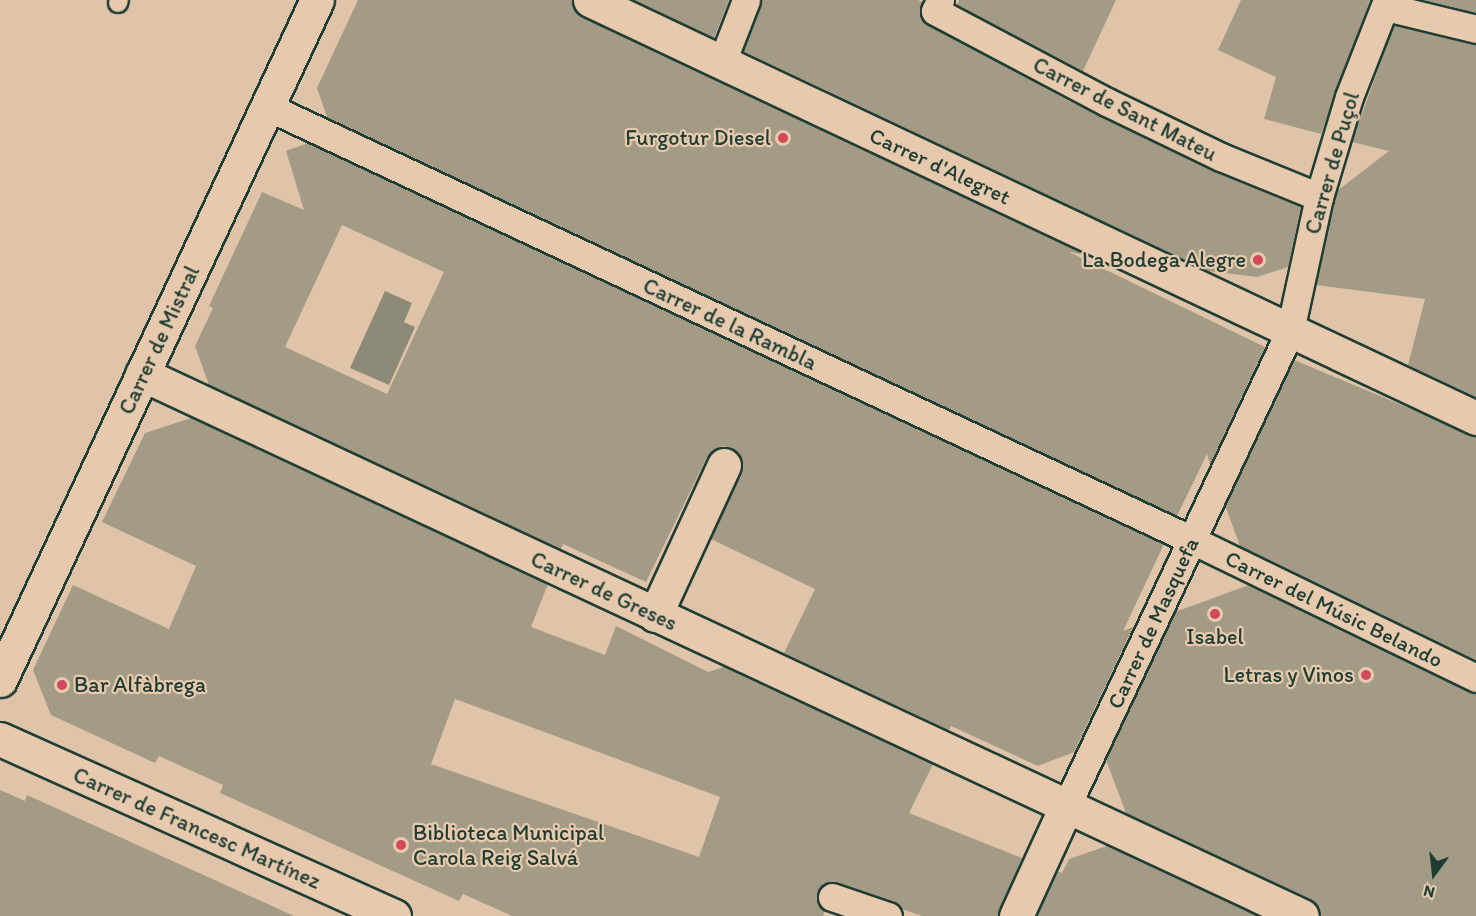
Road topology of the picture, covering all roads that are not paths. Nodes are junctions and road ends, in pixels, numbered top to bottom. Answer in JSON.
{"nodes":[{"id":1,"x":315,"y":0,"type":"edge"},
{"id":2,"x":591,"y":0,"type":"edge"},
{"id":3,"x":746,"y":0,"type":"edge"},
{"id":4,"x":1386,"y":4,"type":"edge"},
{"id":5,"x":938,"y":5,"type":"edge"},
{"id":6,"x":1476,"y":28,"type":"edge"},
{"id":7,"x":722,"y":62,"type":"junction"},
{"id":8,"x":268,"y":107,"type":"junction"},
{"id":9,"x":1319,"y":197,"type":"junction"},
{"id":10,"x":1290,"y":331,"type":"junction"},
{"id":11,"x":142,"y":374,"type":"junction"},
{"id":12,"x":1476,"y":418,"type":"edge"},
{"id":13,"x":724,"y":465,"type":"dead end"},
{"id":14,"x":1192,"y":540,"type":"junction"},
{"id":15,"x":655,"y":615,"type":"junction"},
{"id":16,"x":1476,"y":678,"type":"edge"},
{"id":17,"x":0,"y":680,"type":"edge"},
{"id":18,"x":0,"y":739,"type":"edge"},
{"id":19,"x":1066,"y":807,"type":"junction"},
{"id":20,"x":832,"y":897,"type":"dead end"},
{"id":21,"x":394,"y":916,"type":"edge"},
{"id":22,"x":888,"y":916,"type":"edge"},
{"id":23,"x":1016,"y":916,"type":"edge"},
{"id":24,"x":1302,"y":916,"type":"edge"}],
"edges":[{"from":1,"to":8,"type":"street","name":"Carrer de Mistral"},
{"from":2,"to":7,"type":"street","name":"Carrer d'Alegret"},
{"from":3,"to":7,"type":"street"},
{"from":4,"to":6,"type":"street"},
{"from":4,"to":9,"type":"street","name":"Carrer de Puçol"},
{"from":5,"to":9,"type":"street","name":"Carrer de Sant Mateu"},
{"from":7,"to":10,"type":"street","name":"Carrer d'Alegret"},
{"from":8,"to":11,"type":"street","name":"Carrer de Mistral"},
{"from":8,"to":14,"type":"street","name":"Carrer de la Rambla"},
{"from":9,"to":10,"type":"street","name":"Carrer de Puçol"},
{"from":10,"to":12,"type":"street","name":"Carrer d'Alegret"},
{"from":10,"to":14,"type":"street","name":"Carrer de Masquefa"},
{"from":11,"to":15,"type":"street","name":"Carrer de Greses"},
{"from":11,"to":17,"type":"street","name":"Carrer de Mistral"},
{"from":13,"to":15,"type":"street"},
{"from":14,"to":16,"type":"street","name":"Carrer del Músic Belando"},
{"from":14,"to":19,"type":"street","name":"Carrer de Masquefa"},
{"from":15,"to":19,"type":"street","name":"Carrer de Greses"},
{"from":18,"to":21,"type":"street","name":"Carrer de Francesc Martínez"},
{"from":19,"to":23,"type":"street","name":"Carrer de Masquefa"},
{"from":19,"to":24,"type":"street","name":"Carrer de Greses"},
{"from":20,"to":22,"type":"street"}]}
